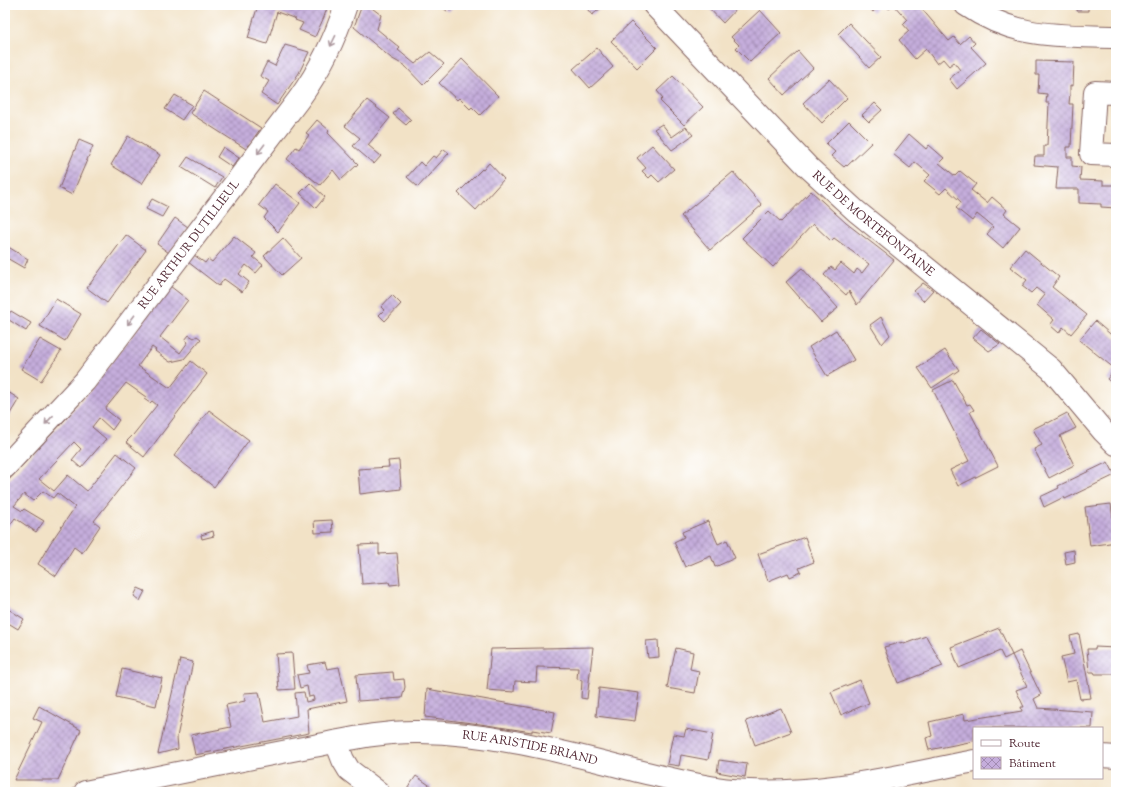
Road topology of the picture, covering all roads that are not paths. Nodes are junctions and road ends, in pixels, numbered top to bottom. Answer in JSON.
{"nodes":[{"id":1,"x":346,"y":5,"type":"edge"},
{"id":2,"x":654,"y":5,"type":"edge"},
{"id":3,"x":966,"y":5,"type":"edge"},
{"id":4,"x":1116,"y":37,"type":"edge"},
{"id":5,"x":1116,"y":92,"type":"edge"},
{"id":6,"x":1116,"y":155,"type":"edge"},
{"id":7,"x":1110,"y":437,"type":"edge"},
{"id":8,"x":1116,"y":454,"type":"edge"},
{"id":9,"x":5,"y":467,"type":"edge"},
{"id":10,"x":336,"y":742,"type":"junction"},
{"id":11,"x":1103,"y":756,"type":"edge"},
{"id":12,"x":1116,"y":757,"type":"edge"},
{"id":13,"x":973,"y":760,"type":"edge"},
{"id":14,"x":85,"y":792,"type":"edge"},
{"id":15,"x":378,"y":792,"type":"edge"}],
"edges":[{"from":1,"to":9,"type":"street","name":"RUE ARTHUR DUTILLIEUL","one_way":true},
{"from":2,"to":7,"type":"street","name":"RUE DE MORTEFONTAINE"},
{"from":3,"to":4,"type":"street"},
{"from":5,"to":6,"type":"street"},
{"from":7,"to":8,"type":"street","name":"RUE DE MORTEFONTAINE"},
{"from":10,"to":13,"type":"street","name":"RUE ARISTIDE BRIAND"},
{"from":10,"to":14,"type":"street","name":"RUE ARISTIDE BRIAND"},
{"from":10,"to":15,"type":"street"},
{"from":11,"to":12,"type":"street"}]}
